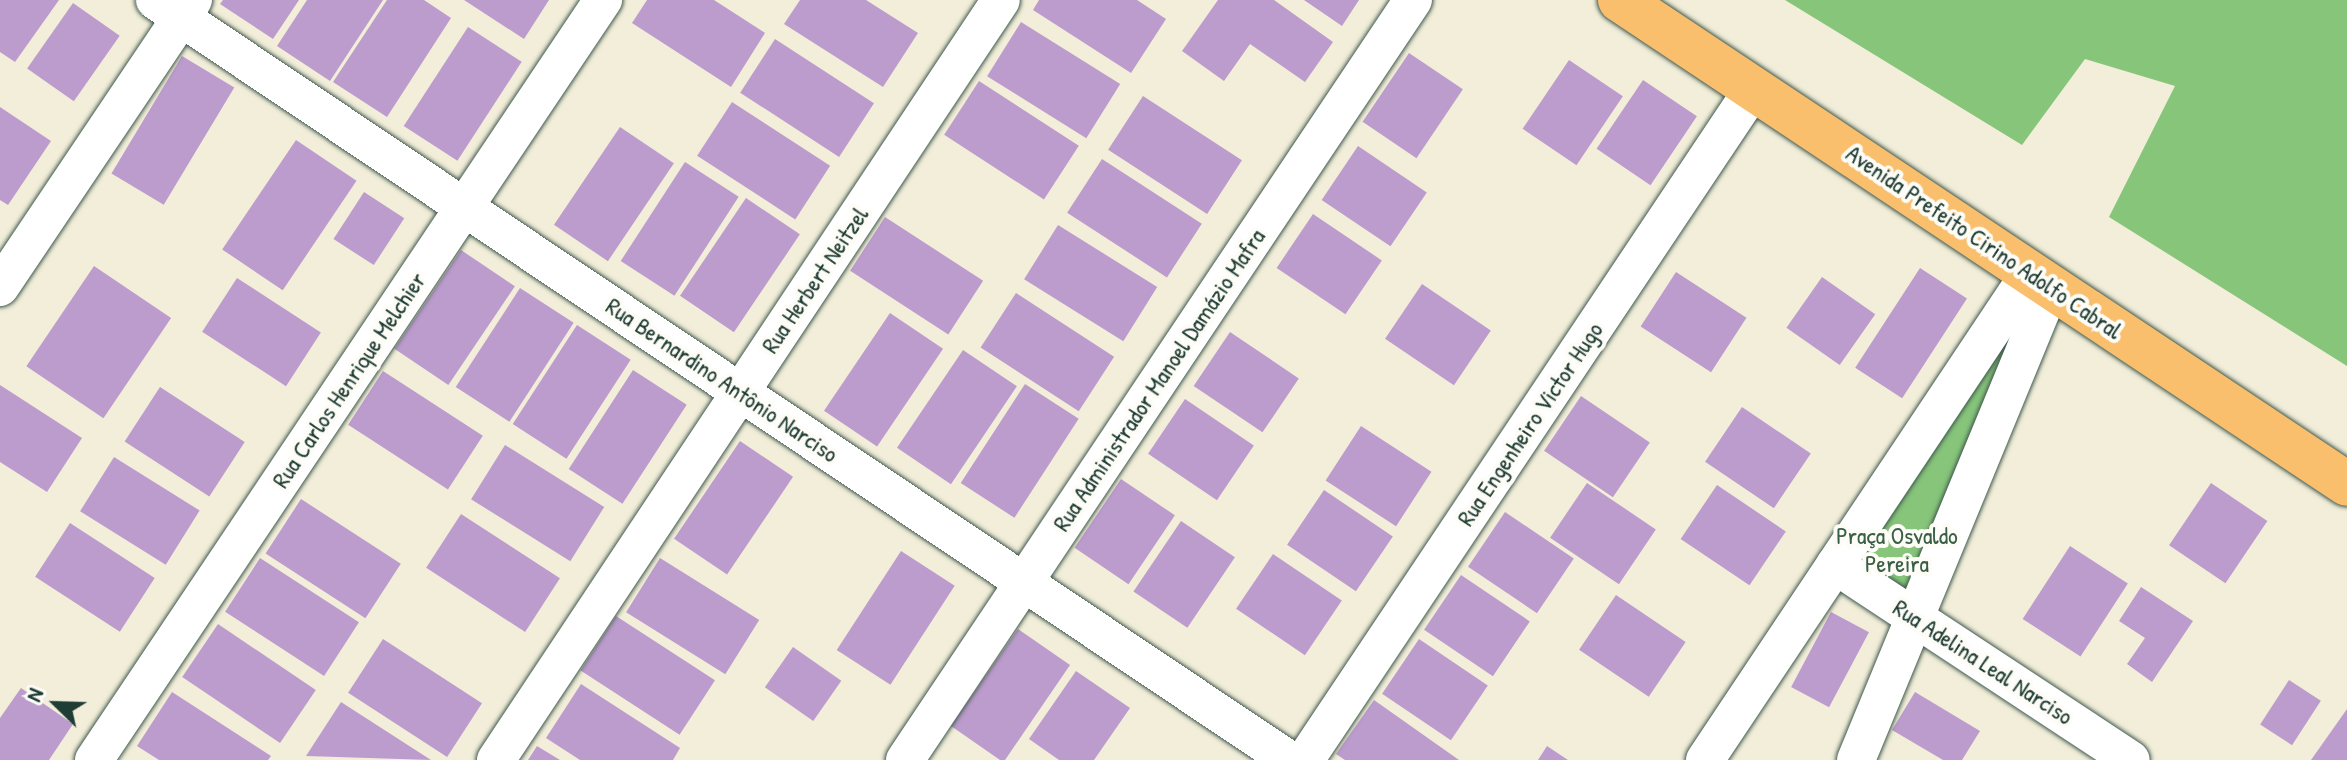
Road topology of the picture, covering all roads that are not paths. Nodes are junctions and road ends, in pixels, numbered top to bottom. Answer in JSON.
{"nodes":[{"id":1,"x":603,"y":0,"type":"edge"},
{"id":2,"x":1001,"y":0,"type":"edge"},
{"id":3,"x":1413,"y":0,"type":"edge"},
{"id":4,"x":1620,"y":0,"type":"edge"},
{"id":5,"x":177,"y":6,"type":"edge"},
{"id":6,"x":1754,"y":88,"type":"junction"},
{"id":7,"x":464,"y":207,"type":"junction"},
{"id":8,"x":2041,"y":280,"type":"junction"},
{"id":9,"x":0,"y":287,"type":"edge"},
{"id":10,"x":740,"y":392,"type":"junction"},
{"id":11,"x":2347,"y":484,"type":"edge"},
{"id":12,"x":1835,"y":565,"type":"junction"},
{"id":13,"x":1024,"y":582,"type":"junction"},
{"id":14,"x":1916,"y":618,"type":"junction"},
{"id":15,"x":1859,"y":758,"type":"edge"},
{"id":16,"x":94,"y":760,"type":"edge"},
{"id":17,"x":496,"y":760,"type":"edge"},
{"id":18,"x":905,"y":760,"type":"edge"},
{"id":19,"x":1289,"y":760,"type":"edge"},
{"id":20,"x":1305,"y":760,"type":"edge"},
{"id":21,"x":1705,"y":760,"type":"edge"},
{"id":22,"x":2131,"y":760,"type":"edge"}],
"edges":[{"from":1,"to":7,"type":"street","name":"Rua Carlos Henrique Melchier"},
{"from":2,"to":10,"type":"street","name":"Rua Herbert Neitzel"},
{"from":3,"to":13,"type":"street","name":"Rua Administrador Manoel Damázio Mafra"},
{"from":4,"to":6,"type":"main road","name":"Avenida Prefeito Cirino Adolfo Cabral"},
{"from":5,"to":7,"type":"street","name":"Rua Bernardino Antônio Narciso"},
{"from":5,"to":9,"type":"street"},
{"from":6,"to":8,"type":"main road","name":"Avenida Prefeito Cirino Adolfo Cabral"},
{"from":6,"to":20,"type":"street","name":"Rua Engenheiro Victor Hugo"},
{"from":7,"to":10,"type":"street","name":"Rua Bernardino Antônio Narciso"},
{"from":7,"to":16,"type":"street","name":"Rua Carlos Henrique Melchier"},
{"from":8,"to":11,"type":"main road","name":"Avenida Prefeito Cirino Adolfo Cabral"},
{"from":8,"to":12,"type":"street"},
{"from":8,"to":14,"type":"street"},
{"from":10,"to":13,"type":"street","name":"Rua Bernardino Antônio Narciso"},
{"from":10,"to":17,"type":"street","name":"Rua Herbert Neitzel"},
{"from":12,"to":14,"type":"street","name":"Rua Adelina Leal Narciso"},
{"from":12,"to":21,"type":"street"},
{"from":13,"to":18,"type":"street","name":"Rua Administrador Manoel Damázio Mafra"},
{"from":13,"to":19,"type":"street","name":"Rua Bernardino Antônio Narciso"},
{"from":14,"to":15,"type":"street"},
{"from":14,"to":22,"type":"street","name":"Rua Adelina Leal Narciso"}]}
